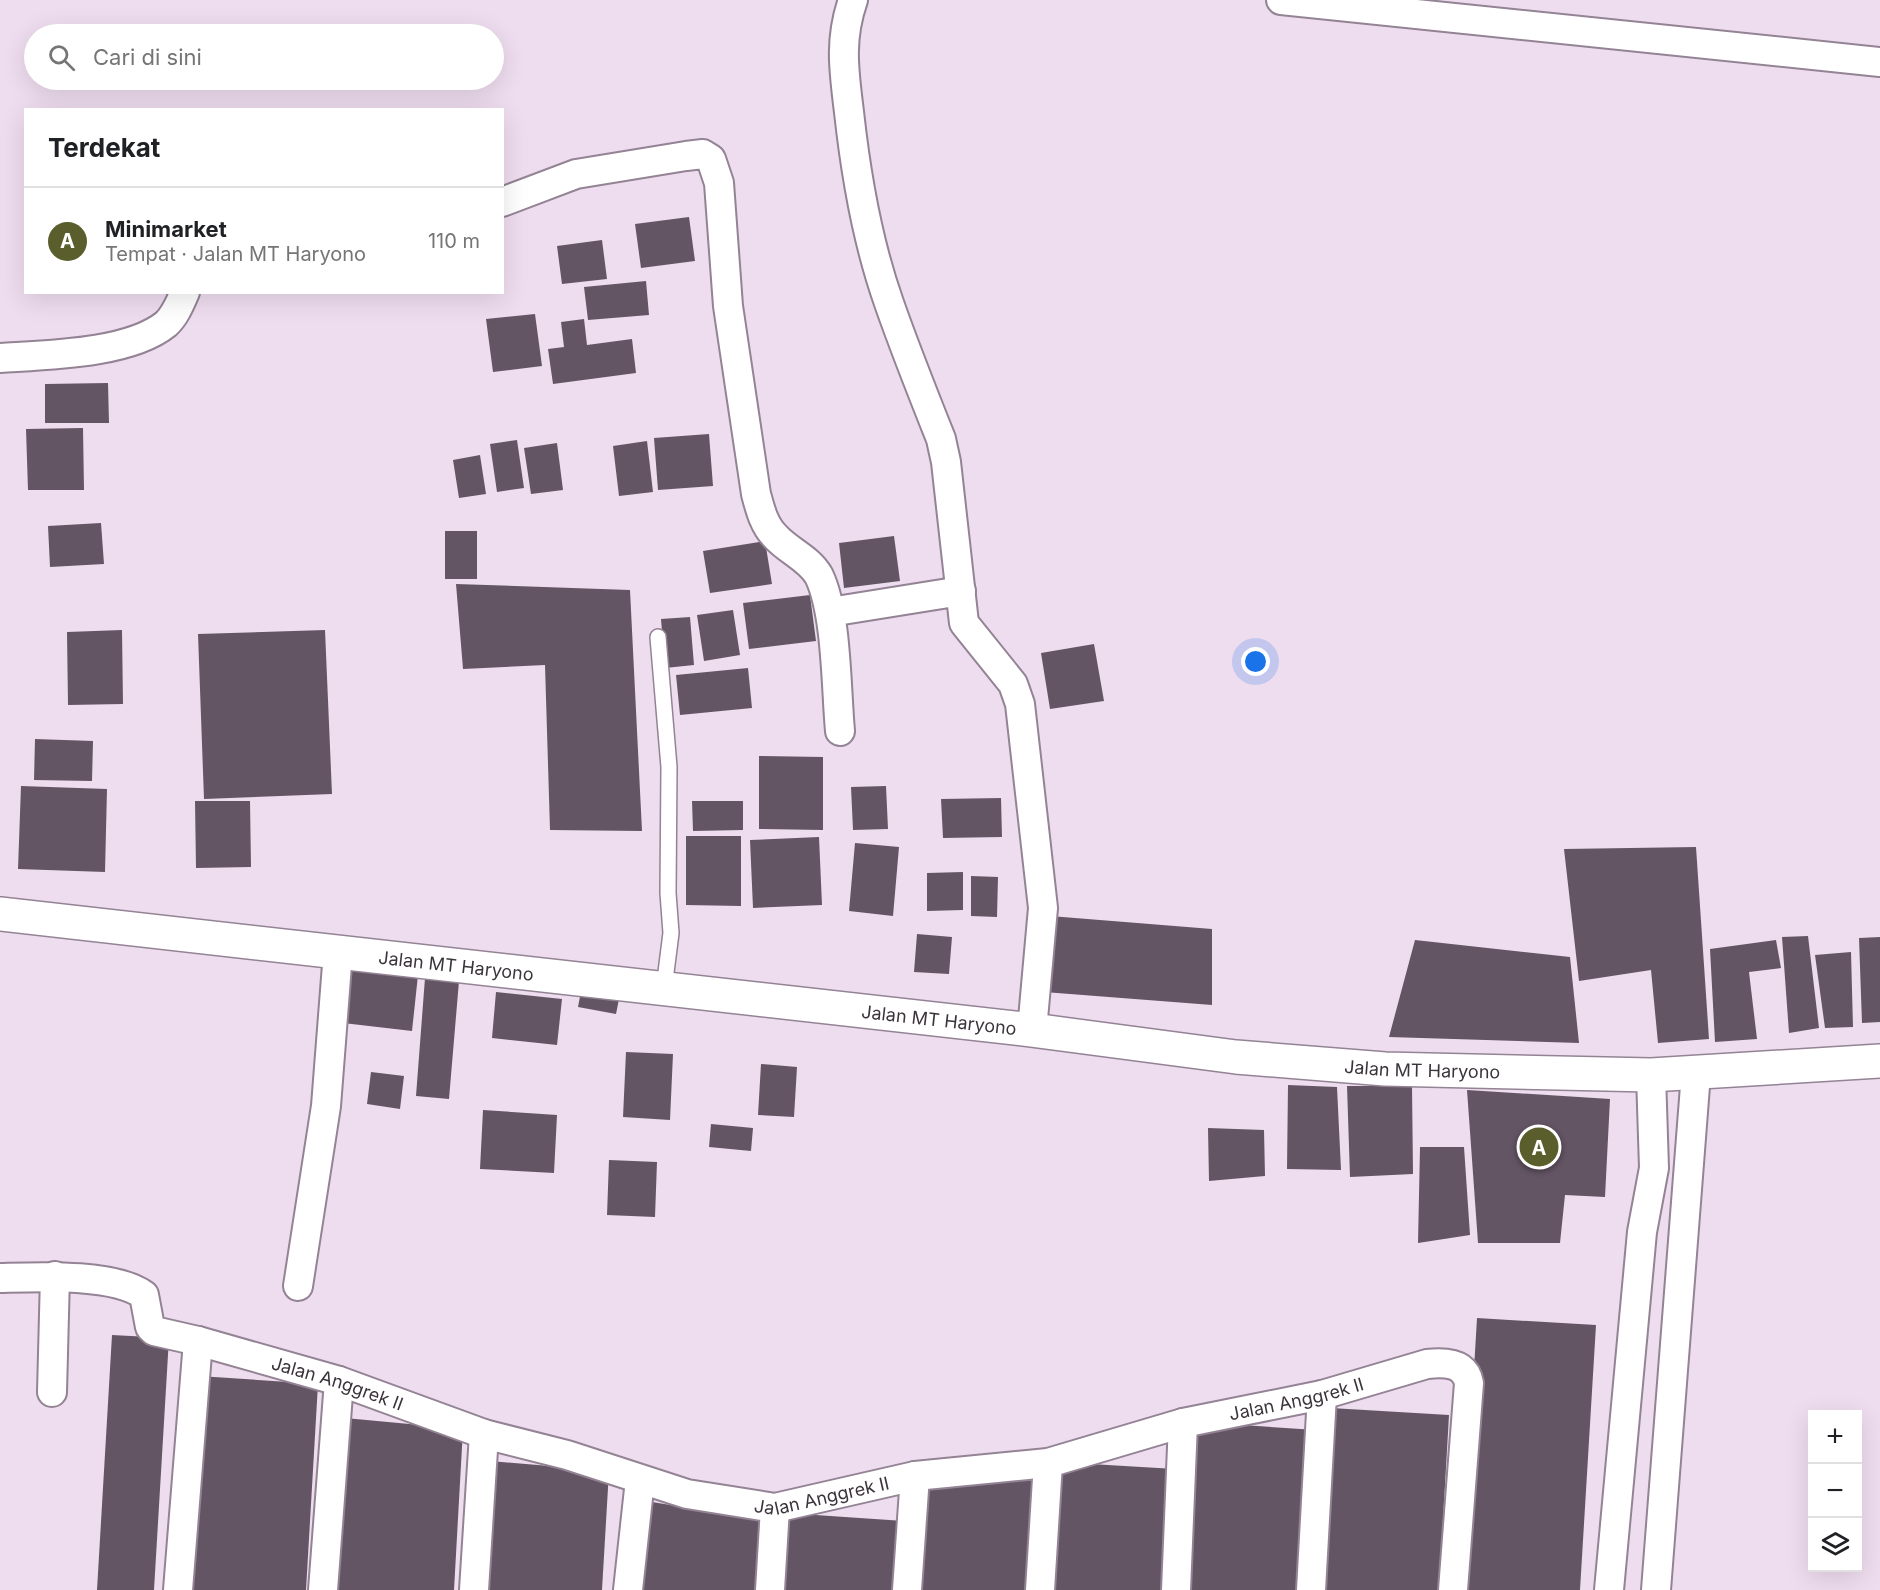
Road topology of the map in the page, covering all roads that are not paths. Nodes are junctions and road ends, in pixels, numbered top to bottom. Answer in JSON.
{"nodes":[{"id":1,"x":853,"y":0,"type":"edge"},
{"id":2,"x":1281,"y":0,"type":"edge"},
{"id":3,"x":1880,"y":62,"type":"edge"},
{"id":4,"x":504,"y":201,"type":"edge"},
{"id":5,"x":184,"y":294,"type":"edge"},
{"id":6,"x":0,"y":358,"type":"edge"},
{"id":7,"x":961,"y":591,"type":"junction"},
{"id":8,"x":831,"y":612,"type":"junction"},
{"id":9,"x":658,"y":637,"type":"dead end"},
{"id":10,"x":840,"y":731,"type":"dead end"},
{"id":11,"x":0,"y":914,"type":"edge"},
{"id":12,"x":338,"y":952,"type":"junction"},
{"id":13,"x":664,"y":988,"type":"junction"},
{"id":14,"x":1032,"y":1030,"type":"junction"},
{"id":15,"x":1880,"y":1061,"type":"edge"},
{"id":16,"x":1696,"y":1073,"type":"junction"},
{"id":17,"x":1651,"y":1075,"type":"junction"},
{"id":18,"x":55,"y":1276,"type":"junction"},
{"id":19,"x":0,"y":1278,"type":"edge"},
{"id":20,"x":298,"y":1286,"type":"dead end"},
{"id":21,"x":198,"y":1341,"type":"junction"},
{"id":22,"x":339,"y":1381,"type":"junction"},
{"id":23,"x":52,"y":1392,"type":"dead end"},
{"id":24,"x":1323,"y":1395,"type":"junction"},
{"id":25,"x":1183,"y":1423,"type":"junction"},
{"id":26,"x":484,"y":1434,"type":"junction"},
{"id":27,"x":1048,"y":1463,"type":"junction"},
{"id":28,"x":915,"y":1476,"type":"junction"},
{"id":29,"x":640,"y":1480,"type":"junction"},
{"id":30,"x":775,"y":1508,"type":"junction"},
{"id":31,"x":178,"y":1590,"type":"edge"},
{"id":32,"x":323,"y":1590,"type":"edge"},
{"id":33,"x":474,"y":1590,"type":"edge"},
{"id":34,"x":628,"y":1590,"type":"edge"},
{"id":35,"x":770,"y":1590,"type":"edge"},
{"id":36,"x":907,"y":1590,"type":"edge"},
{"id":37,"x":1040,"y":1590,"type":"edge"},
{"id":38,"x":1176,"y":1590,"type":"edge"},
{"id":39,"x":1311,"y":1590,"type":"edge"},
{"id":40,"x":1453,"y":1590,"type":"edge"},
{"id":41,"x":1609,"y":1590,"type":"edge"},
{"id":42,"x":1656,"y":1590,"type":"edge"}],
"edges":[{"from":1,"to":7,"type":"street"},
{"from":2,"to":3,"type":"street"},
{"from":4,"to":8,"type":"street"},
{"from":5,"to":6,"type":"street"},
{"from":7,"to":8,"type":"street"},
{"from":7,"to":14,"type":"street"},
{"from":8,"to":10,"type":"street"},
{"from":9,"to":13,"type":"lane"},
{"from":11,"to":12,"type":"main road","name":"Jalan MT Haryono"},
{"from":12,"to":13,"type":"main road","name":"Jalan MT Haryono"},
{"from":12,"to":20,"type":"street"},
{"from":13,"to":14,"type":"main road","name":"Jalan MT Haryono"},
{"from":14,"to":17,"type":"main road","name":"Jalan MT Haryono"},
{"from":15,"to":16,"type":"main road","name":"Jalan MT Haryono"},
{"from":16,"to":17,"type":"main road","name":"Jalan MT Haryono"},
{"from":16,"to":42,"type":"street"},
{"from":17,"to":41,"type":"street"},
{"from":18,"to":19,"type":"street","name":"Jalan Anggrek II"},
{"from":18,"to":21,"type":"street","name":"Jalan Anggrek II"},
{"from":18,"to":23,"type":"street"},
{"from":21,"to":22,"type":"street","name":"Jalan Anggrek II"},
{"from":21,"to":31,"type":"street"},
{"from":22,"to":26,"type":"street","name":"Jalan Anggrek II"},
{"from":22,"to":32,"type":"street"},
{"from":24,"to":25,"type":"street","name":"Jalan Anggrek II"},
{"from":24,"to":39,"type":"street"},
{"from":24,"to":40,"type":"street","name":"Jalan Anggrek II"},
{"from":25,"to":27,"type":"street","name":"Jalan Anggrek II"},
{"from":25,"to":38,"type":"street"},
{"from":26,"to":29,"type":"street","name":"Jalan Anggrek II"},
{"from":26,"to":33,"type":"street"},
{"from":27,"to":28,"type":"street","name":"Jalan Anggrek II"},
{"from":27,"to":37,"type":"street"},
{"from":28,"to":30,"type":"street","name":"Jalan Anggrek II"},
{"from":28,"to":36,"type":"street"},
{"from":29,"to":30,"type":"street","name":"Jalan Anggrek II"},
{"from":29,"to":34,"type":"street"},
{"from":30,"to":35,"type":"street"}]}
